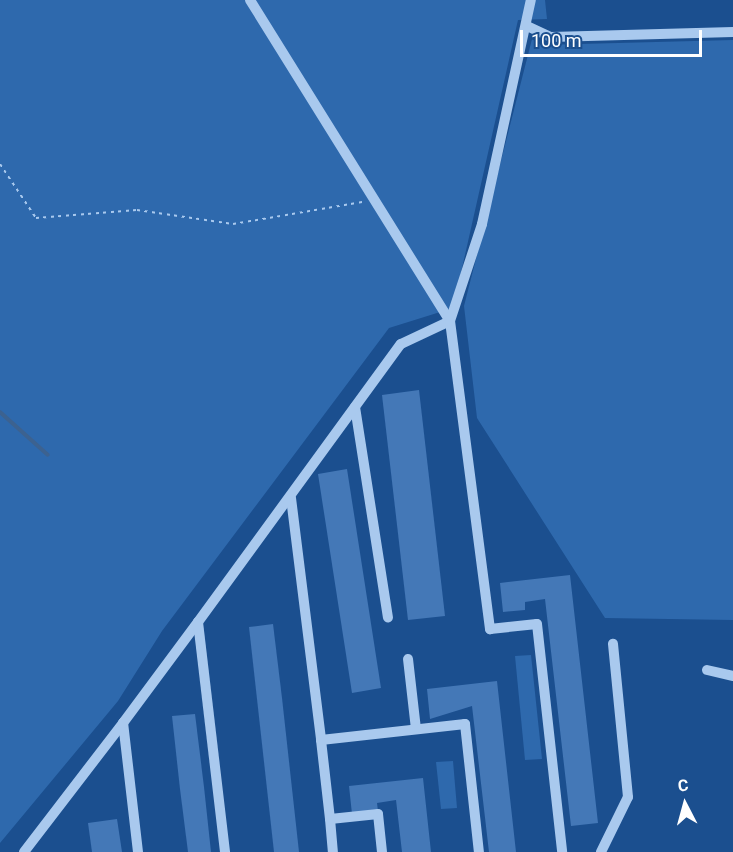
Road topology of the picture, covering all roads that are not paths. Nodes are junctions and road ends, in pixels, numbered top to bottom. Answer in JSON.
{"nodes":[{"id":1,"x":250,"y":0,"type":"edge"},
{"id":2,"x":531,"y":0,"type":"edge"},
{"id":3,"x":527,"y":27,"type":"junction"},
{"id":4,"x":733,"y":32,"type":"edge"},
{"id":5,"x":450,"y":321,"type":"junction"},
{"id":6,"x":355,"y":408,"type":"junction"},
{"id":7,"x":291,"y":498,"type":"junction"},
{"id":8,"x":388,"y":617,"type":"dead end"},
{"id":9,"x":198,"y":622,"type":"junction"},
{"id":10,"x":612,"y":644,"type":"dead end"},
{"id":11,"x":408,"y":659,"type":"dead end"},
{"id":12,"x":707,"y":670,"type":"dead end"},
{"id":13,"x":733,"y":676,"type":"edge"},
{"id":14,"x":123,"y":723,"type":"junction"},
{"id":15,"x":416,"y":729,"type":"junction"},
{"id":16,"x":321,"y":740,"type":"junction"},
{"id":17,"x":330,"y":819,"type":"junction"},
{"id":18,"x":22,"y":850,"type":"edge"},
{"id":19,"x":138,"y":852,"type":"edge"},
{"id":20,"x":225,"y":852,"type":"edge"},
{"id":21,"x":333,"y":852,"type":"edge"},
{"id":22,"x":382,"y":852,"type":"edge"},
{"id":23,"x":479,"y":852,"type":"edge"},
{"id":24,"x":562,"y":852,"type":"edge"},
{"id":25,"x":601,"y":852,"type":"edge"}],
"edges":[{"from":1,"to":5,"type":"lane"},
{"from":2,"to":3,"type":"lane"},
{"from":3,"to":4,"type":"lane"},
{"from":3,"to":5,"type":"lane"},
{"from":5,"to":6,"type":"lane"},
{"from":5,"to":24,"type":"lane"},
{"from":6,"to":7,"type":"lane"},
{"from":6,"to":8,"type":"lane"},
{"from":7,"to":9,"type":"lane"},
{"from":7,"to":16,"type":"lane"},
{"from":9,"to":14,"type":"lane"},
{"from":9,"to":20,"type":"lane"},
{"from":10,"to":25,"type":"lane"},
{"from":11,"to":15,"type":"lane"},
{"from":12,"to":13,"type":"lane"},
{"from":14,"to":18,"type":"lane"},
{"from":14,"to":19,"type":"lane"},
{"from":15,"to":16,"type":"lane"},
{"from":15,"to":23,"type":"lane"},
{"from":16,"to":17,"type":"lane"},
{"from":17,"to":21,"type":"lane"},
{"from":17,"to":22,"type":"lane"}]}
